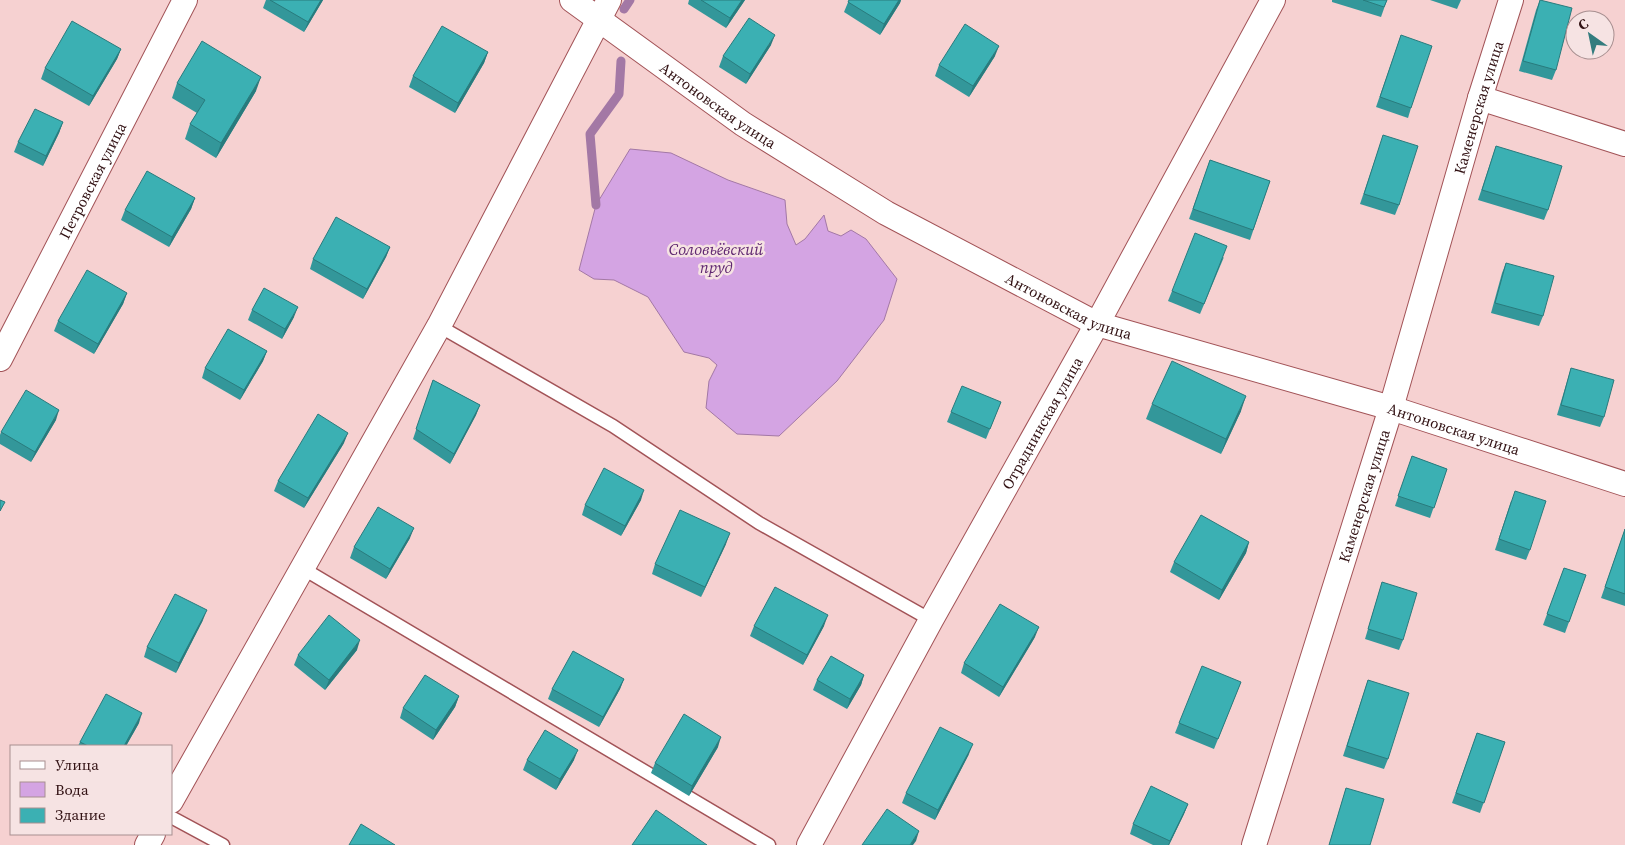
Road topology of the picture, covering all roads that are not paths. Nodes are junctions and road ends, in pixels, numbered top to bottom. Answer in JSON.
{"nodes":[{"id":1,"x":185,"y":0,"type":"edge"},
{"id":2,"x":572,"y":0,"type":"edge"},
{"id":3,"x":1273,"y":0,"type":"edge"},
{"id":4,"x":1511,"y":0,"type":"edge"},
{"id":5,"x":604,"y":9,"type":"edge"},
{"id":6,"x":1480,"y":98,"type":"junction"},
{"id":7,"x":1625,"y":144,"type":"edge"},
{"id":8,"x":1097,"y":324,"type":"junction"},
{"id":9,"x":439,"y":326,"type":"junction"},
{"id":10,"x":0,"y":360,"type":"edge"},
{"id":11,"x":1391,"y":408,"type":"junction"},
{"id":12,"x":1625,"y":484,"type":"edge"},
{"id":13,"x":302,"y":568,"type":"junction"},
{"id":14,"x":931,"y":620,"type":"junction"},
{"id":15,"x":172,"y":799,"type":"edge"},
{"id":16,"x":172,"y":818,"type":"edge"},
{"id":17,"x":223,"y":845,"type":"edge"},
{"id":18,"x":769,"y":845,"type":"edge"},
{"id":19,"x":809,"y":845,"type":"edge"},
{"id":20,"x":1254,"y":845,"type":"edge"}],
"edges":[{"from":1,"to":10,"type":"street","name":"Петровская улица"},
{"from":2,"to":5,"type":"street","name":"Антоновская улица"},
{"from":3,"to":8,"type":"street","name":"Отраднинская улица"},
{"from":4,"to":6,"type":"street","name":"Каменерская улица"},
{"from":5,"to":8,"type":"street","name":"Антоновская улица"},
{"from":5,"to":9,"type":"street"},
{"from":6,"to":7,"type":"street"},
{"from":6,"to":11,"type":"street","name":"Каменерская улица"},
{"from":8,"to":11,"type":"street","name":"Антоновская улица"},
{"from":8,"to":14,"type":"street","name":"Отраднинская улица"},
{"from":9,"to":13,"type":"street"},
{"from":9,"to":14,"type":"lane"},
{"from":11,"to":12,"type":"street","name":"Антоновская улица"},
{"from":11,"to":20,"type":"street","name":"Каменерская улица"},
{"from":13,"to":15,"type":"street"},
{"from":13,"to":18,"type":"lane"},
{"from":14,"to":19,"type":"street","name":"Отраднинская улица"},
{"from":16,"to":17,"type":"lane"}]}
